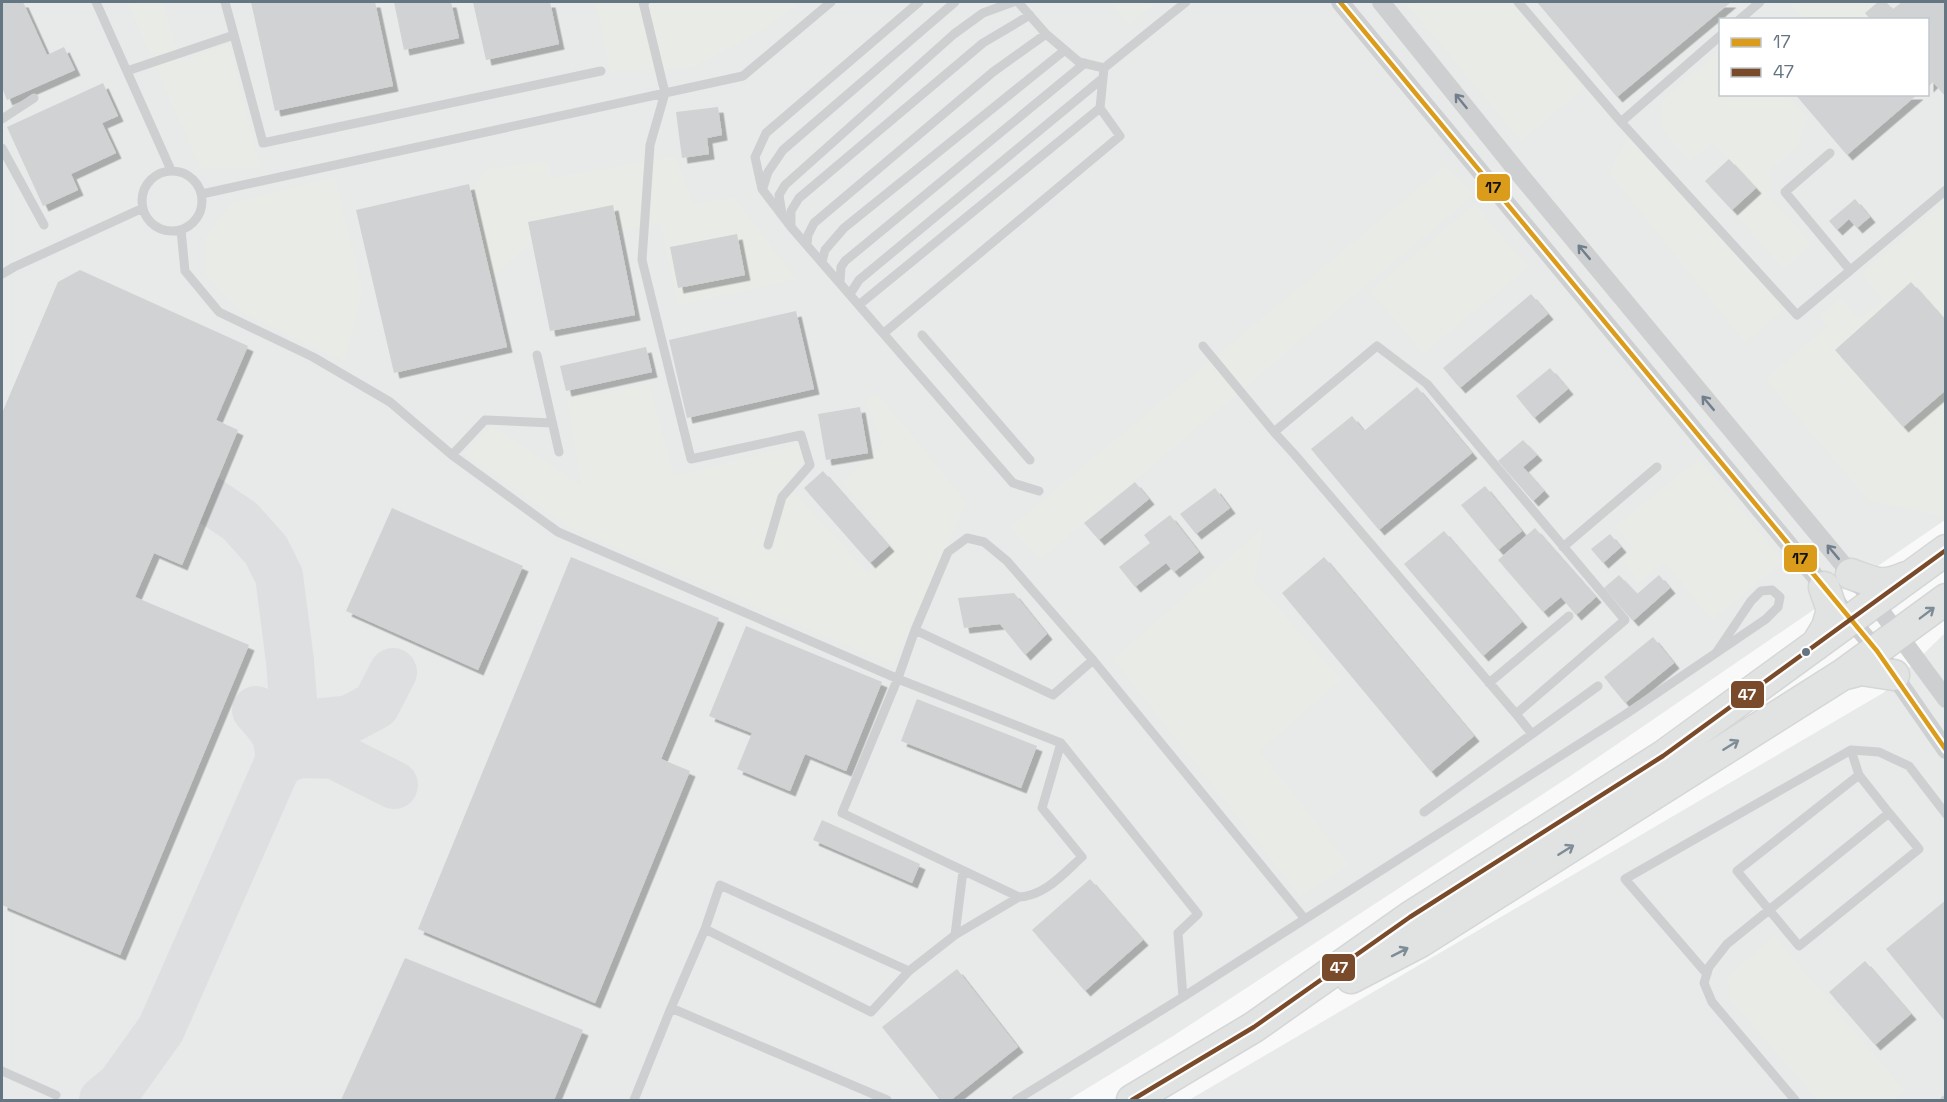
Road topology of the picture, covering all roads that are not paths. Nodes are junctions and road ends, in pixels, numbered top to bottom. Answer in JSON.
{"nodes":[{"id":1,"x":96,"y":2,"type":"edge"},
{"id":2,"x":104,"y":2,"type":"edge"},
{"id":3,"x":225,"y":2,"type":"edge"},
{"id":4,"x":645,"y":2,"type":"edge"},
{"id":5,"x":831,"y":2,"type":"edge"},
{"id":6,"x":919,"y":2,"type":"edge"},
{"id":7,"x":955,"y":2,"type":"edge"},
{"id":8,"x":1012,"y":2,"type":"edge"},
{"id":9,"x":1018,"y":2,"type":"edge"},
{"id":10,"x":1186,"y":2,"type":"edge"},
{"id":11,"x":1340,"y":2,"type":"edge"},
{"id":12,"x":1381,"y":2,"type":"edge"},
{"id":13,"x":1518,"y":2,"type":"edge"},
{"id":14,"x":1760,"y":2,"type":"edge"},
{"id":15,"x":1030,"y":15,"type":"junction"},
{"id":16,"x":1741,"y":18,"type":"edge"},
{"id":17,"x":108,"y":28,"type":"junction"},
{"id":18,"x":1046,"y":34,"type":"junction"},
{"id":19,"x":234,"y":35,"type":"junction"},
{"id":20,"x":1719,"y":37,"type":"edge"},
{"id":21,"x":1065,"y":50,"type":"junction"},
{"id":22,"x":1085,"y":63,"type":"junction"},
{"id":23,"x":127,"y":71,"type":"junction"},
{"id":24,"x":601,"y":71,"type":"dead end"},
{"id":25,"x":1104,"y":73,"type":"junction"},
{"id":26,"x":665,"y":93,"type":"junction"},
{"id":27,"x":34,"y":98,"type":"dead end"},
{"id":28,"x":1100,"y":108,"type":"junction"},
{"id":29,"x":2,"y":119,"type":"edge"},
{"id":30,"x":1621,"y":122,"type":"junction"},
{"id":31,"x":2,"y":148,"type":"edge"},
{"id":32,"x":1830,"y":153,"type":"dead end"},
{"id":33,"x":171,"y":170,"type":"junction"},
{"id":34,"x":762,"y":189,"type":"junction"},
{"id":35,"x":1946,"y":190,"type":"edge"},
{"id":36,"x":202,"y":194,"type":"junction"},
{"id":37,"x":143,"y":208,"type":"junction"},
{"id":38,"x":782,"y":214,"type":"junction"},
{"id":39,"x":44,"y":225,"type":"dead end"},
{"id":40,"x":791,"y":227,"type":"junction"},
{"id":41,"x":181,"y":230,"type":"junction"},
{"id":42,"x":807,"y":244,"type":"junction"},
{"id":43,"x":822,"y":262,"type":"junction"},
{"id":44,"x":1850,"y":270,"type":"junction"},
{"id":45,"x":2,"y":274,"type":"edge"},
{"id":46,"x":840,"y":282,"type":"junction"},
{"id":47,"x":850,"y":294,"type":"junction"},
{"id":48,"x":860,"y":304,"type":"junction"},
{"id":49,"x":884,"y":333,"type":"junction"},
{"id":50,"x":922,"y":335,"type":"dead end"},
{"id":51,"x":1203,"y":346,"type":"dead end"},
{"id":52,"x":537,"y":355,"type":"dead end"},
{"id":53,"x":552,"y":423,"type":"junction"},
{"id":54,"x":1274,"y":432,"type":"junction"},
{"id":55,"x":559,"y":452,"type":"dead end"},
{"id":56,"x":452,"y":455,"type":"junction"},
{"id":57,"x":1030,"y":460,"type":"dead end"},
{"id":58,"x":1657,"y":467,"type":"dead end"},
{"id":59,"x":1039,"y":491,"type":"dead end"},
{"id":60,"x":768,"y":545,"type":"dead end"},
{"id":61,"x":1563,"y":547,"type":"junction"},
{"id":62,"x":1946,"y":550,"type":"edge"},
{"id":63,"x":1914,"y":573,"type":"junction"},
{"id":64,"x":1851,"y":574,"type":"junction"},
{"id":65,"x":1824,"y":587,"type":"junction"},
{"id":66,"x":1946,"y":599,"type":"edge"},
{"id":67,"x":1875,"y":603,"type":"junction"},
{"id":68,"x":1569,"y":616,"type":"dead end"},
{"id":69,"x":1851,"y":620,"type":"junction"},
{"id":70,"x":915,"y":630,"type":"junction"},
{"id":71,"x":1815,"y":646,"type":"junction"},
{"id":72,"x":1716,"y":653,"type":"junction"},
{"id":73,"x":1890,"y":653,"type":"junction"},
{"id":74,"x":1093,"y":660,"type":"junction"},
{"id":75,"x":898,"y":678,"type":"junction"},
{"id":76,"x":1489,"y":683,"type":"junction"},
{"id":77,"x":1598,"y":686,"type":"dead end"},
{"id":78,"x":1946,"y":699,"type":"edge"},
{"id":79,"x":1516,"y":714,"type":"junction"},
{"id":80,"x":1532,"y":734,"type":"junction"},
{"id":81,"x":1061,"y":743,"type":"junction"},
{"id":82,"x":1851,"y":750,"type":"junction"},
{"id":83,"x":1946,"y":750,"type":"edge"},
{"id":84,"x":1859,"y":775,"type":"junction"},
{"id":85,"x":1424,"y":812,"type":"dead end"},
{"id":86,"x":1889,"y":813,"type":"junction"},
{"id":87,"x":1946,"y":814,"type":"edge"},
{"id":88,"x":963,"y":871,"type":"junction"},
{"id":89,"x":1019,"y":897,"type":"junction"},
{"id":90,"x":1769,"y":910,"type":"junction"},
{"id":91,"x":1305,"y":919,"type":"junction"},
{"id":92,"x":705,"y":929,"type":"junction"},
{"id":93,"x":955,"y":935,"type":"junction"},
{"id":94,"x":909,"y":971,"type":"junction"},
{"id":95,"x":1707,"y":974,"type":"junction"},
{"id":96,"x":1183,"y":997,"type":"junction"},
{"id":97,"x":671,"y":1008,"type":"junction"},
{"id":98,"x":1254,"y":1027,"type":"junction"},
{"id":99,"x":2,"y":1071,"type":"edge"},
{"id":100,"x":56,"y":1095,"type":"dead end"},
{"id":101,"x":634,"y":1101,"type":"edge"},
{"id":102,"x":887,"y":1101,"type":"edge"},
{"id":103,"x":1016,"y":1101,"type":"edge"},
{"id":104,"x":1132,"y":1101,"type":"edge"},
{"id":105,"x":1795,"y":1101,"type":"edge"}],
"edges":[{"from":1,"to":17,"type":"lane"},
{"from":2,"to":17,"type":"lane"},
{"from":3,"to":19,"type":"lane"},
{"from":4,"to":26,"type":"lane"},
{"from":5,"to":26,"type":"lane"},
{"from":6,"to":34,"type":"lane"},
{"from":7,"to":34,"type":"lane"},
{"from":8,"to":38,"type":"lane"},
{"from":9,"to":15,"type":"lane"},
{"from":10,"to":25,"type":"lane"},
{"from":11,"to":65,"type":"street"},
{"from":64,"to":12,"type":"street","one_way":true},
{"from":13,"to":30,"type":"lane"},
{"from":14,"to":16,"type":"lane"},
{"from":15,"to":18,"type":"lane"},
{"from":15,"to":40,"type":"lane"},
{"from":17,"to":23,"type":"lane"},
{"from":18,"to":21,"type":"lane"},
{"from":18,"to":42,"type":"lane"},
{"from":19,"to":23,"type":"lane"},
{"from":19,"to":24,"type":"lane"},
{"from":20,"to":30,"type":"lane"},
{"from":21,"to":22,"type":"lane"},
{"from":21,"to":43,"type":"lane"},
{"from":22,"to":25,"type":"lane"},
{"from":22,"to":46,"type":"lane"},
{"from":23,"to":33,"type":"lane"},
{"from":25,"to":28,"type":"lane"},
{"from":25,"to":47,"type":"lane"},
{"from":26,"to":36,"type":"lane"},
{"from":26,"to":60,"type":"lane"},
{"from":27,"to":29,"type":"lane"},
{"from":28,"to":48,"type":"lane"},
{"from":28,"to":49,"type":"lane"},
{"from":30,"to":44,"type":"lane"},
{"from":31,"to":39,"type":"lane"},
{"from":32,"to":44,"type":"lane"},
{"from":33,"to":36,"type":"lane"},
{"from":33,"to":37,"type":"lane"},
{"from":34,"to":38,"type":"lane"},
{"from":35,"to":44,"type":"lane"},
{"from":36,"to":41,"type":"lane"},
{"from":37,"to":41,"type":"lane"},
{"from":37,"to":45,"type":"lane"},
{"from":38,"to":40,"type":"lane"},
{"from":40,"to":42,"type":"lane"},
{"from":41,"to":56,"type":"lane"},
{"from":42,"to":43,"type":"lane"},
{"from":43,"to":46,"type":"lane"},
{"from":46,"to":47,"type":"lane"},
{"from":47,"to":48,"type":"lane"},
{"from":48,"to":49,"type":"lane"},
{"from":49,"to":59,"type":"lane"},
{"from":50,"to":57,"type":"lane"},
{"from":51,"to":54,"type":"lane"},
{"from":52,"to":53,"type":"lane"},
{"from":53,"to":55,"type":"lane"},
{"from":53,"to":56,"type":"lane"},
{"from":54,"to":61,"type":"lane"},
{"from":54,"to":76,"type":"lane"},
{"from":56,"to":75,"type":"lane"},
{"from":58,"to":61,"type":"lane"},
{"from":61,"to":79,"type":"lane"},
{"from":62,"to":63,"type":"highway"},
{"from":63,"to":64,"type":"highway"},
{"from":63,"to":67,"type":"highway"},
{"from":64,"to":67,"type":"street"},
{"from":65,"to":69,"type":"street"},
{"from":65,"to":71,"type":"highway"},
{"from":73,"to":66,"type":"highway","one_way":true},
{"from":67,"to":69,"type":"highway"},
{"from":67,"to":73,"type":"street"},
{"from":68,"to":76,"type":"lane"},
{"from":69,"to":71,"type":"highway"},
{"from":69,"to":73,"type":"street"},
{"from":70,"to":74,"type":"lane"},
{"from":70,"to":74,"type":"lane"},
{"from":70,"to":75,"type":"lane"},
{"from":71,"to":98,"type":"highway"},
{"from":72,"to":72,"type":"lane"},
{"from":72,"to":91,"type":"lane"},
{"from":73,"to":78,"type":"street"},
{"from":73,"to":83,"type":"street"},
{"from":98,"to":73,"type":"highway","one_way":true},
{"from":74,"to":91,"type":"lane"},
{"from":75,"to":81,"type":"lane"},
{"from":75,"to":88,"type":"lane"},
{"from":76,"to":79,"type":"lane"},
{"from":77,"to":80,"type":"lane"},
{"from":79,"to":80,"type":"lane"},
{"from":80,"to":85,"type":"lane"},
{"from":81,"to":89,"type":"lane"},
{"from":81,"to":96,"type":"lane"},
{"from":82,"to":84,"type":"lane"},
{"from":82,"to":87,"type":"lane"},
{"from":82,"to":95,"type":"lane"},
{"from":84,"to":86,"type":"lane"},
{"from":84,"to":90,"type":"lane"},
{"from":86,"to":90,"type":"lane"},
{"from":86,"to":90,"type":"lane"},
{"from":88,"to":89,"type":"lane"},
{"from":88,"to":93,"type":"lane"},
{"from":89,"to":93,"type":"lane"},
{"from":90,"to":95,"type":"lane"},
{"from":91,"to":96,"type":"lane"},
{"from":92,"to":94,"type":"lane"},
{"from":92,"to":94,"type":"lane"},
{"from":92,"to":97,"type":"lane"},
{"from":93,"to":94,"type":"lane"},
{"from":95,"to":105,"type":"lane"},
{"from":96,"to":103,"type":"lane"},
{"from":97,"to":101,"type":"lane"},
{"from":97,"to":102,"type":"lane"},
{"from":98,"to":104,"type":"highway"},
{"from":99,"to":100,"type":"lane"}]}
